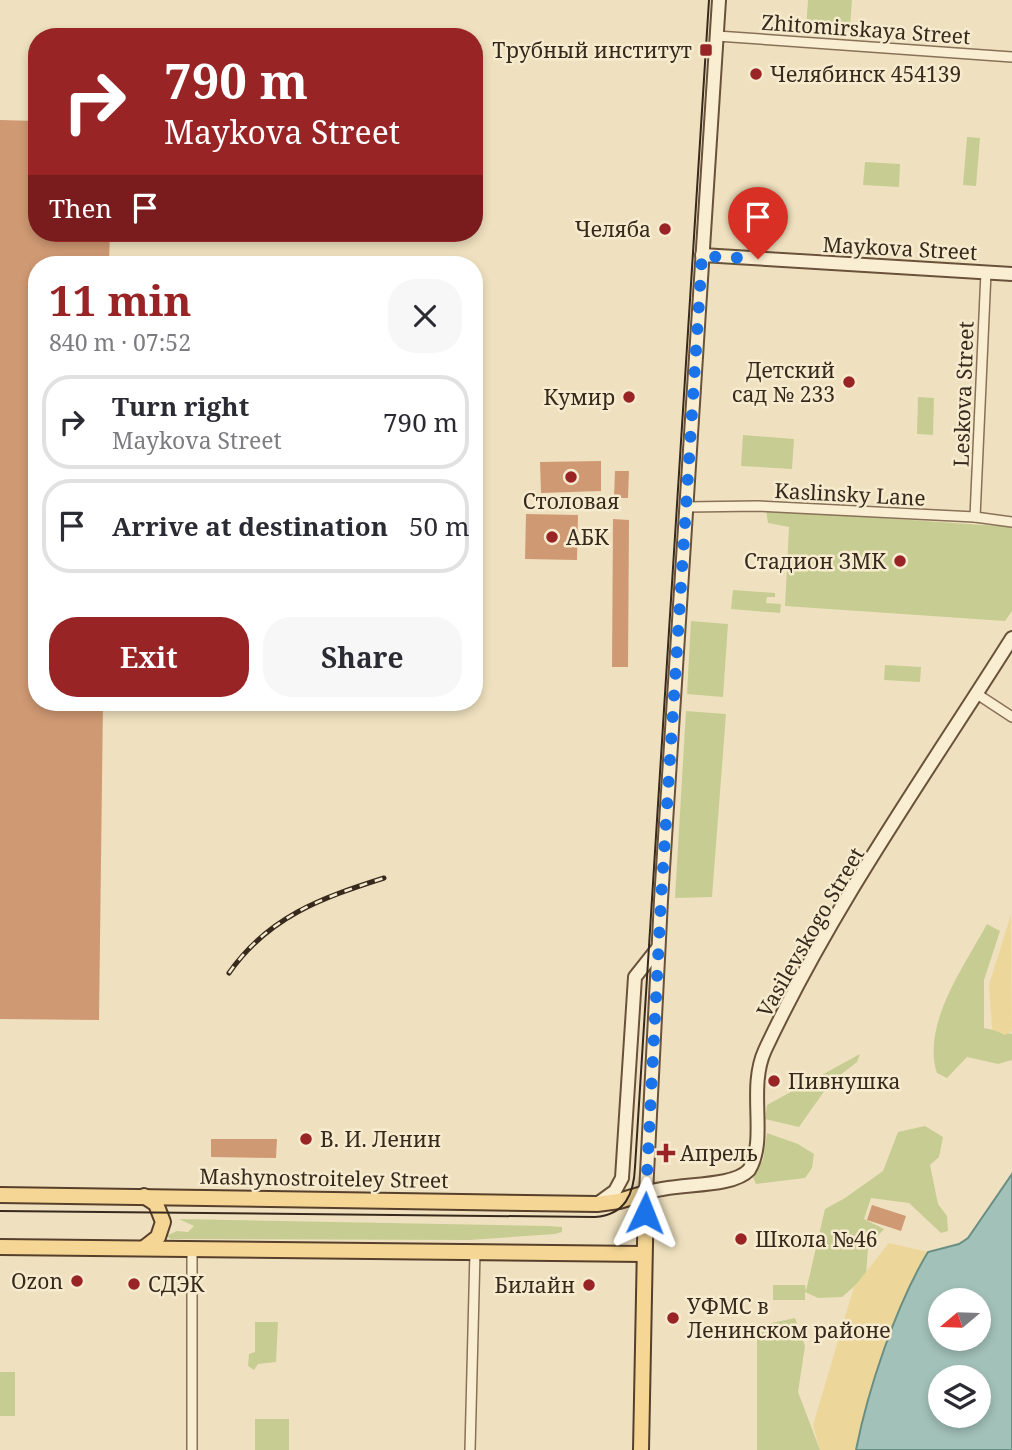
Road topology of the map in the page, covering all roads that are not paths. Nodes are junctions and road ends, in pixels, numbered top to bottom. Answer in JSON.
{"nodes":[{"id":1,"x":719,"y":0,"type":"edge"},
{"id":2,"x":717,"y":36,"type":"junction"},
{"id":3,"x":1012,"y":57,"type":"edge"},
{"id":4,"x":702,"y":256,"type":"junction"},
{"id":5,"x":986,"y":272,"type":"junction"},
{"id":6,"x":1012,"y":274,"type":"edge"},
{"id":7,"x":686,"y":507,"type":"junction"},
{"id":8,"x":975,"y":517,"type":"junction"},
{"id":9,"x":1012,"y":522,"type":"edge"},
{"id":10,"x":1012,"y":638,"type":"edge"},
{"id":11,"x":977,"y":694,"type":"junction"},
{"id":12,"x":1012,"y":717,"type":"edge"},
{"id":13,"x":658,"y":947,"type":"junction"},
{"id":14,"x":646,"y":1193,"type":"junction"},
{"id":15,"x":0,"y":1195,"type":"edge"},
{"id":16,"x":144,"y":1196,"type":"junction"},
{"id":17,"x":597,"y":1204,"type":"junction"},
{"id":18,"x":0,"y":1247,"type":"edge"},
{"id":19,"x":144,"y":1248,"type":"junction"},
{"id":20,"x":192,"y":1250,"type":"junction"},
{"id":21,"x":475,"y":1252,"type":"junction"},
{"id":22,"x":643,"y":1254,"type":"junction"},
{"id":23,"x":192,"y":1450,"type":"edge"},
{"id":24,"x":470,"y":1450,"type":"edge"},
{"id":25,"x":641,"y":1450,"type":"edge"}],
"edges":[{"from":1,"to":2,"type":"main road"},
{"from":2,"to":3,"type":"street","name":"Zhitomirskaya Street"},
{"from":2,"to":4,"type":"main road"},
{"from":4,"to":5,"type":"main road","name":"Maykova Street"},
{"from":4,"to":7,"type":"main road"},
{"from":5,"to":6,"type":"main road","name":"Maykova Street"},
{"from":5,"to":8,"type":"street","name":"Leskova Street"},
{"from":7,"to":8,"type":"street","name":"Kaslinsky Lane"},
{"from":7,"to":13,"type":"main road"},
{"from":8,"to":9,"type":"street","name":"Kaslinsky Lane"},
{"from":10,"to":11,"type":"main road","name":"Vasilevskogo Street"},
{"from":11,"to":12,"type":"street"},
{"from":11,"to":14,"type":"main road","name":"Vasilevskogo Street"},
{"from":13,"to":14,"type":"main road"},
{"from":13,"to":17,"type":"main road"},
{"from":14,"to":17,"type":"main road","name":"Mashynostroiteley Street"},
{"from":14,"to":22,"type":"main road"},
{"from":15,"to":16,"type":"main road","name":"Mashynostroiteley Street"},
{"from":16,"to":17,"type":"main road","name":"Mashynostroiteley Street"},
{"from":16,"to":19,"type":"main road"},
{"from":18,"to":19,"type":"main road"},
{"from":19,"to":20,"type":"main road"},
{"from":20,"to":21,"type":"main road"},
{"from":20,"to":23,"type":"street"},
{"from":21,"to":22,"type":"main road"},
{"from":21,"to":24,"type":"street"},
{"from":22,"to":25,"type":"main road"}]}
